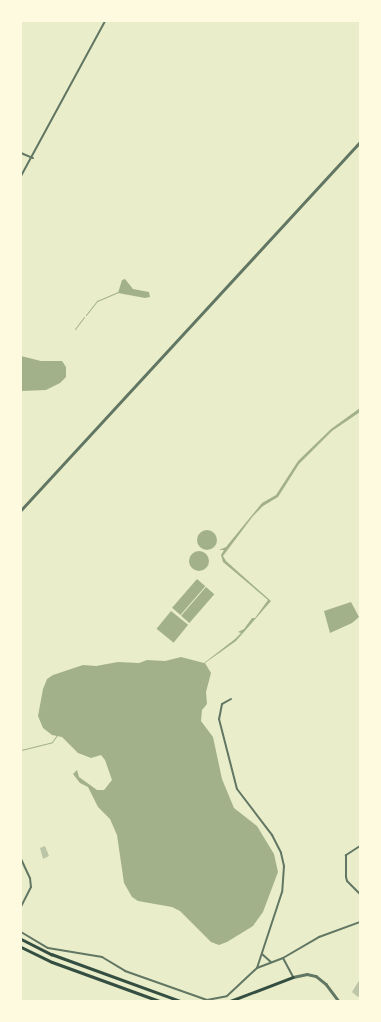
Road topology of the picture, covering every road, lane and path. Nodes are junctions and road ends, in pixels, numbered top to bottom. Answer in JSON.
{"nodes":[{"id":1,"x":105,"y":21,"type":"edge"},
{"id":2,"x":360,"y":142,"type":"edge"},
{"id":3,"x":21,"y":153,"type":"edge"},
{"id":4,"x":33,"y":158,"type":"junction"},
{"id":5,"x":21,"y":176,"type":"edge"},
{"id":6,"x":21,"y":510,"type":"edge"},
{"id":7,"x":231,"y":699,"type":"dead end"},
{"id":8,"x":360,"y":846,"type":"edge"},
{"id":9,"x":21,"y":859,"type":"edge"},
{"id":10,"x":360,"y":894,"type":"edge"},
{"id":11,"x":21,"y":907,"type":"edge"},
{"id":12,"x":360,"y":922,"type":"edge"},
{"id":13,"x":21,"y":932,"type":"edge"},
{"id":14,"x":21,"y":939,"type":"edge"},
{"id":15,"x":21,"y":947,"type":"edge"},
{"id":16,"x":262,"y":954,"type":"junction"},
{"id":17,"x":283,"y":958,"type":"junction"},
{"id":18,"x":270,"y":962,"type":"junction"},
{"id":19,"x":257,"y":968,"type":"junction"},
{"id":20,"x":293,"y":977,"type":"junction"},
{"id":21,"x":235,"y":1000,"type":"edge"},
{"id":22,"x":158,"y":1001,"type":"edge"},
{"id":23,"x":180,"y":1001,"type":"edge"},
{"id":24,"x":230,"y":1001,"type":"edge"},
{"id":25,"x":339,"y":1001,"type":"edge"}],
"edges":[{"from":1,"to":4,"type":"street"},
{"from":2,"to":6,"type":"street"},
{"from":3,"to":4,"type":"street"},
{"from":4,"to":5,"type":"street"},
{"from":7,"to":16,"type":"street"},
{"from":8,"to":10,"type":"street"},
{"from":9,"to":11,"type":"street"},
{"from":12,"to":17,"type":"street"},
{"from":13,"to":19,"type":"street"},
{"from":14,"to":23,"type":"main road"},
{"from":15,"to":22,"type":"main road"},
{"from":16,"to":18,"type":"street"},
{"from":16,"to":19,"type":"street"},
{"from":17,"to":18,"type":"street"},
{"from":17,"to":20,"type":"street"},
{"from":18,"to":19,"type":"street"},
{"from":20,"to":21,"type":"main road"},
{"from":20,"to":25,"type":"street"},
{"from":21,"to":24,"type":"main road"}]}
